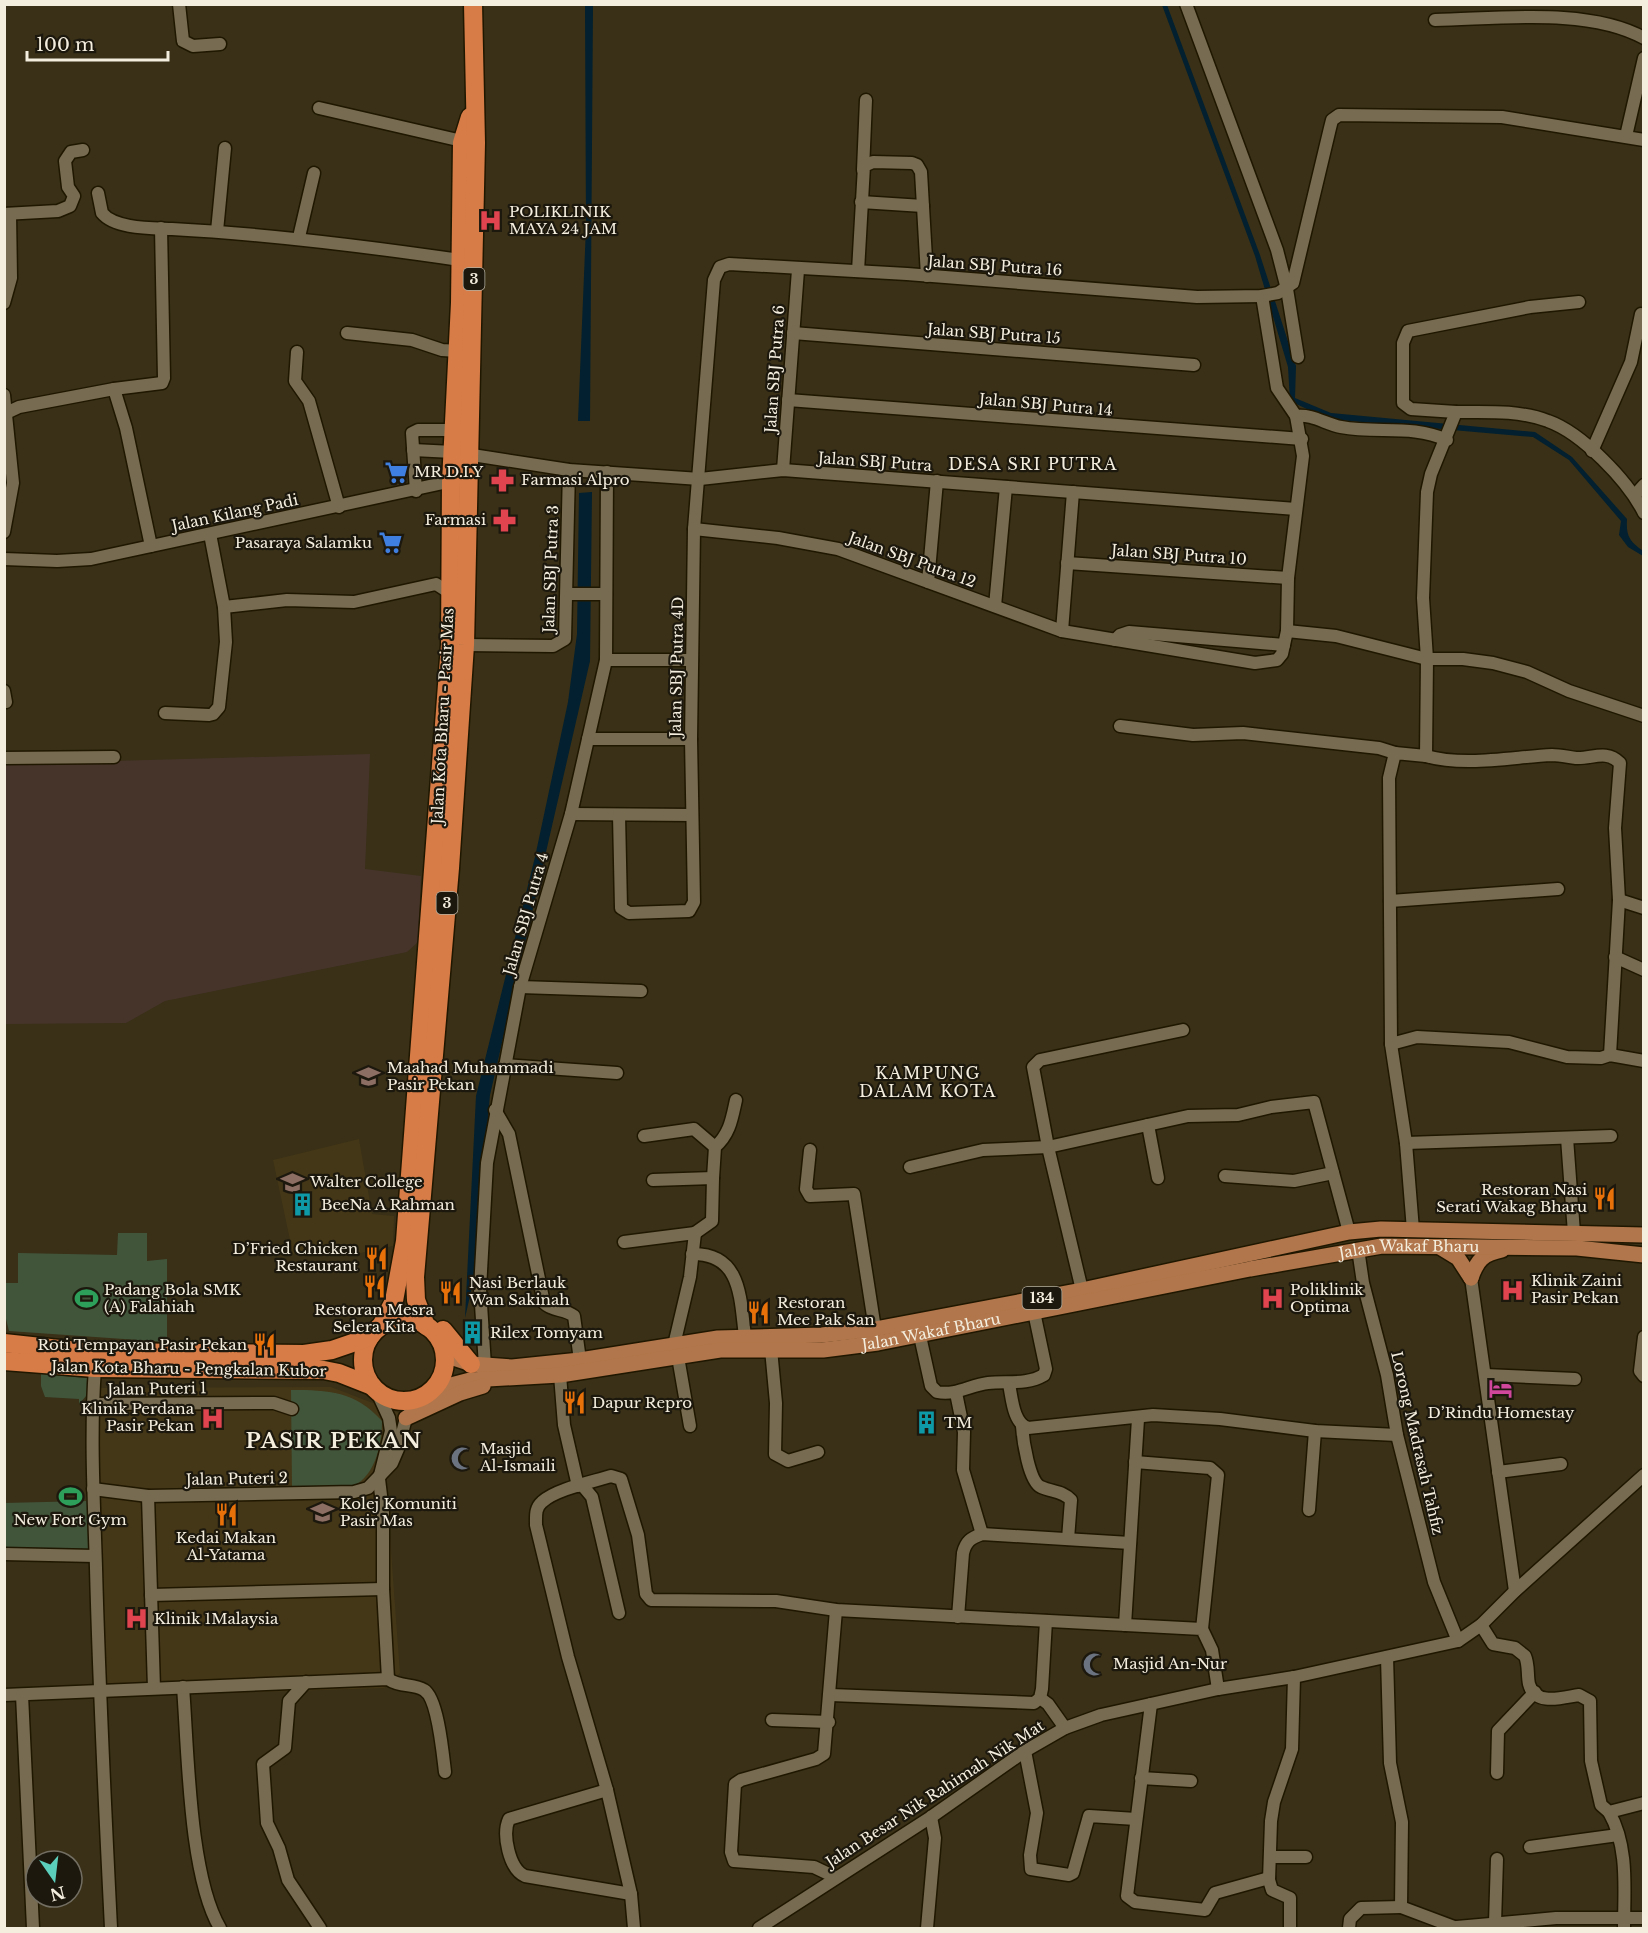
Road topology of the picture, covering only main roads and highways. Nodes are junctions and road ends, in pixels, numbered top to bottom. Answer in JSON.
{"nodes":[{"id":1,"x":473,"y":4,"type":"edge"},
{"id":2,"x":474,"y":104,"type":"junction"},
{"id":3,"x":462,"y":453,"type":"junction"},
{"id":4,"x":1644,"y":1235,"type":"edge"},
{"id":5,"x":1437,"y":1246,"type":"junction"},
{"id":6,"x":1518,"y":1246,"type":"junction"},
{"id":7,"x":1644,"y":1255,"type":"edge"},
{"id":8,"x":417,"y":1262,"type":"junction"},
{"id":9,"x":426,"y":1326,"type":"junction"},
{"id":10,"x":376,"y":1331,"type":"junction"},
{"id":11,"x":4,"y":1344,"type":"edge"},
{"id":12,"x":443,"y":1349,"type":"junction"},
{"id":13,"x":676,"y":1351,"type":"junction"},
{"id":14,"x":4,"y":1361,"type":"edge"},
{"id":15,"x":478,"y":1365,"type":"junction"},
{"id":16,"x":539,"y":1376,"type":"junction"},
{"id":17,"x":375,"y":1389,"type":"junction"},
{"id":18,"x":426,"y":1394,"type":"junction"},
{"id":19,"x":406,"y":1418,"type":"road end"}],
"edges":[{"from":1,"to":2,"type":"highway","name":"Jalan Kota Bharu - Pasir Mas","number":"3"},
{"from":2,"to":3,"type":"highway","name":"Jalan Kota Bharu - Pasir Mas","number":"3"},
{"from":2,"to":3,"type":"highway","name":"Jalan Kota Bharu - Pasir Mas","number":"3"},
{"from":3,"to":8,"type":"highway","name":"Jalan Kota Bharu - Pasir Mas","number":"3"},
{"from":3,"to":10,"type":"highway","name":"Jalan Kota Bharu - Pasir Mas","number":"3"},
{"from":4,"to":13,"type":"main road","name":"Jalan Wakaf Bharu","number":"134"},
{"from":5,"to":6,"type":"main road","name":"Jalan Wakaf Bharu","number":"134"},
{"from":5,"to":6,"type":"main road"},
{"from":5,"to":13,"type":"main road","name":"Jalan Wakaf Bharu","number":"134"},
{"from":6,"to":7,"type":"main road","name":"Jalan Wakaf Bharu","number":"134"},
{"from":8,"to":9,"type":"highway","name":"Jalan Kota Bharu - Pasir Mas","number":"3"},
{"from":8,"to":15,"type":"highway"},
{"from":9,"to":10,"type":"highway"},
{"from":9,"to":12,"type":"highway"},
{"from":10,"to":11,"type":"highway","name":"Jalan Kota Bharu - Pengkalan Kubor"},
{"from":10,"to":17,"type":"highway"},
{"from":12,"to":15,"type":"main road","name":"Jalan Wakaf Bharu","number":"134"},
{"from":12,"to":18,"type":"highway"},
{"from":13,"to":15,"type":"main road","name":"Jalan Wakaf Bharu","number":"134"},
{"from":13,"to":16,"type":"main road","name":"Jalan Wakaf Bharu","number":"134"},
{"from":14,"to":17,"type":"highway","name":"Jalan Kota Bharu - Pengkalan Kubor"},
{"from":16,"to":18,"type":"main road","name":"Jalan Wakaf Bharu","number":"134"},
{"from":16,"to":19,"type":"main road"},
{"from":17,"to":18,"type":"highway"}]}
